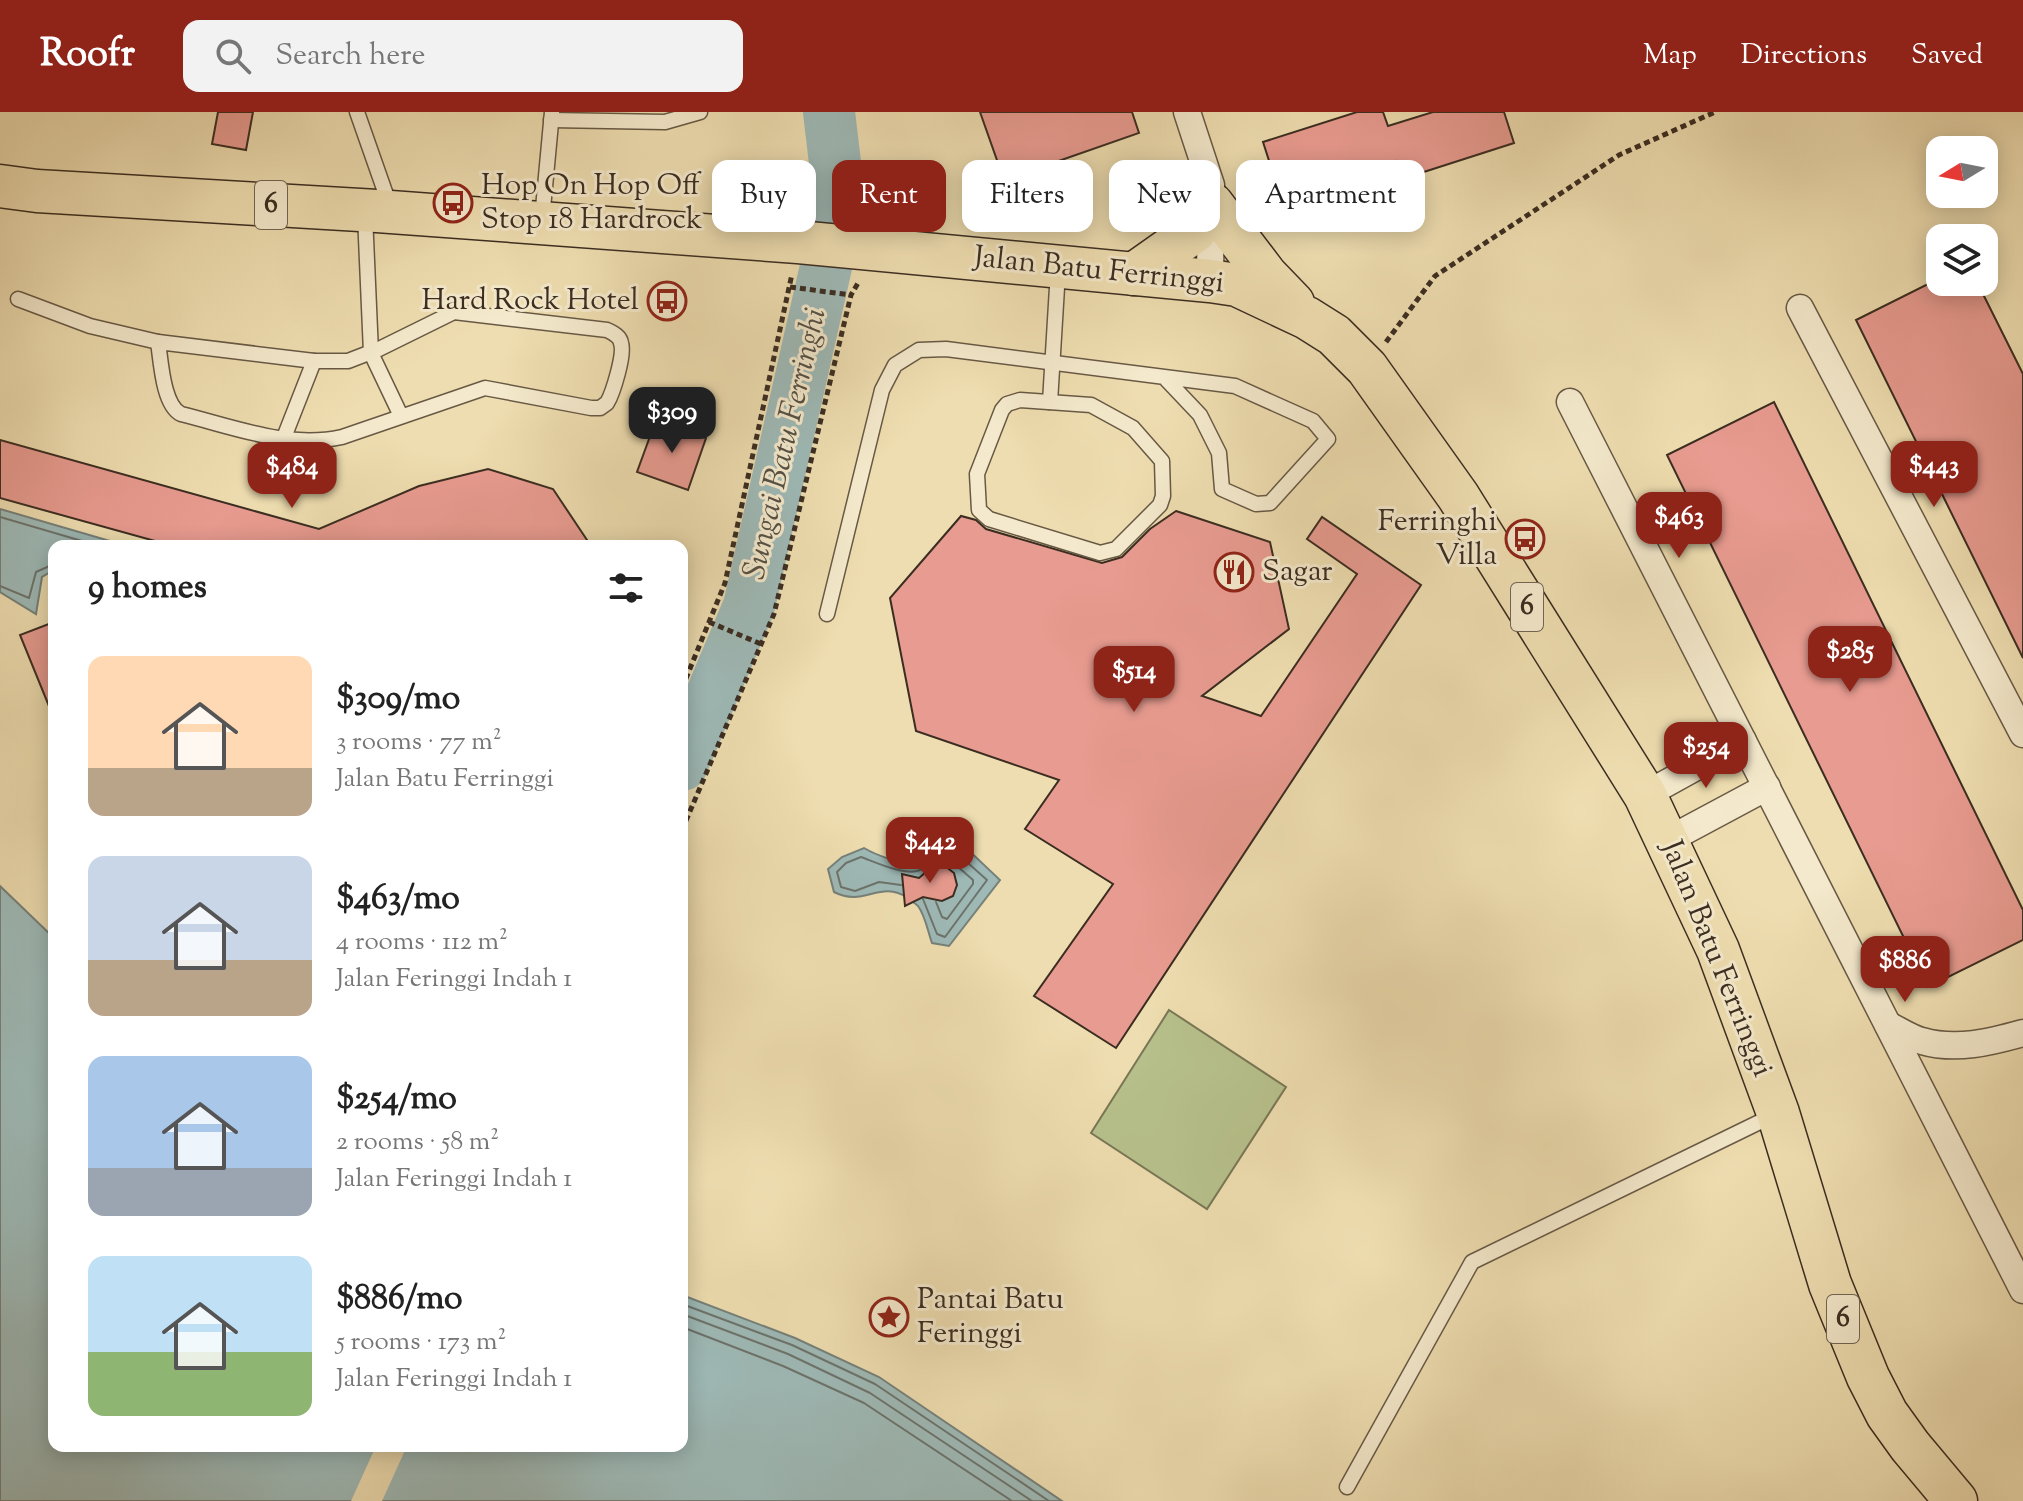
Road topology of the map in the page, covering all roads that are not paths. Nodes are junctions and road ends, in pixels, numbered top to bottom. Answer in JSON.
{"nodes":[{"id":1,"x":357,"y":112,"type":"edge"},
{"id":2,"x":700,"y":112,"type":"edge"},
{"id":3,"x":1187,"y":112,"type":"edge"},
{"id":4,"x":551,"y":116,"type":"edge"},
{"id":5,"x":1203,"y":160,"type":"edge"},
{"id":6,"x":0,"y":186,"type":"edge"},
{"id":7,"x":378,"y":211,"type":"junction"},
{"id":8,"x":1220,"y":215,"type":"edge"},
{"id":9,"x":542,"y":223,"type":"junction"},
{"id":10,"x":1194,"y":232,"type":"edge"},
{"id":11,"x":1211,"y":232,"type":"edge"},
{"id":12,"x":1058,"y":267,"type":"junction"},
{"id":13,"x":1134,"y":274,"type":"junction"},
{"id":14,"x":1210,"y":281,"type":"junction"},
{"id":15,"x":18,"y":299,"type":"dead end"},
{"id":16,"x":1800,"y":308,"type":"dead end"},
{"id":17,"x":1307,"y":318,"type":"junction"},
{"id":18,"x":158,"y":342,"type":"junction"},
{"id":19,"x":371,"y":353,"type":"junction"},
{"id":20,"x":314,"y":361,"type":"junction"},
{"id":21,"x":1054,"y":362,"type":"junction"},
{"id":22,"x":1164,"y":377,"type":"junction"},
{"id":23,"x":1050,"y":402,"type":"junction"},
{"id":24,"x":1570,"y":402,"type":"dead end"},
{"id":25,"x":401,"y":416,"type":"junction"},
{"id":26,"x":283,"y":440,"type":"junction"},
{"id":27,"x":827,"y":614,"type":"dead end"},
{"id":28,"x":2023,"y":734,"type":"edge"},
{"id":29,"x":1743,"y":741,"type":"junction"},
{"id":30,"x":1767,"y":787,"type":"junction"},
{"id":31,"x":1645,"y":795,"type":"junction"},
{"id":32,"x":1668,"y":840,"type":"junction"},
{"id":33,"x":1888,"y":1025,"type":"junction"},
{"id":34,"x":2023,"y":1033,"type":"edge"},
{"id":35,"x":1778,"y":1113,"type":"junction"},
{"id":36,"x":2023,"y":1290,"type":"edge"},
{"id":37,"x":1347,"y":1487,"type":"dead end"},
{"id":38,"x":1956,"y":1501,"type":"edge"}],
"edges":[{"from":1,"to":7,"type":"lane"},
{"from":2,"to":4,"type":"lane"},
{"from":3,"to":5,"type":"street"},
{"from":4,"to":9,"type":"lane"},
{"from":6,"to":7,"type":"main road","name":"Jalan Batu Ferringgi","number":"6"},
{"from":7,"to":9,"type":"main road","name":"Jalan Batu Ferringgi","number":"6"},
{"from":7,"to":19,"type":"lane"},
{"from":8,"to":17,"type":"main road"},
{"from":9,"to":12,"type":"main road","name":"Jalan Batu Ferringgi","number":"6"},
{"from":10,"to":13,"type":"main road"},
{"from":11,"to":14,"type":"street"},
{"from":12,"to":13,"type":"main road","name":"Jalan Batu Ferringgi","number":"6"},
{"from":12,"to":21,"type":"lane"},
{"from":13,"to":14,"type":"main road","name":"Jalan Batu Ferringgi","number":"6"},
{"from":14,"to":17,"type":"main road","name":"Jalan Batu Ferringgi","number":"6"},
{"from":15,"to":18,"type":"lane"},
{"from":16,"to":28,"type":"street"},
{"from":17,"to":31,"type":"main road","name":"Jalan Batu Ferringgi","number":"6"},
{"from":18,"to":20,"type":"lane"},
{"from":18,"to":26,"type":"lane"},
{"from":19,"to":20,"type":"lane"},
{"from":19,"to":25,"type":"lane"},
{"from":19,"to":25,"type":"lane"},
{"from":20,"to":26,"type":"lane"},
{"from":21,"to":22,"type":"lane"},
{"from":21,"to":23,"type":"lane"},
{"from":21,"to":27,"type":"lane"},
{"from":22,"to":22,"type":"lane"},
{"from":23,"to":23,"type":"lane"},
{"from":24,"to":29,"type":"street"},
{"from":25,"to":26,"type":"lane"},
{"from":29,"to":30,"type":"street"},
{"from":29,"to":31,"type":"street"},
{"from":30,"to":32,"type":"street"},
{"from":30,"to":33,"type":"street"},
{"from":31,"to":32,"type":"main road","name":"Jalan Batu Ferringgi","number":"6"},
{"from":32,"to":35,"type":"main road","name":"Jalan Batu Ferringgi","number":"6"},
{"from":33,"to":34,"type":"street"},
{"from":33,"to":36,"type":"street"},
{"from":35,"to":37,"type":"lane"},
{"from":35,"to":38,"type":"main road","number":"6"}]}
